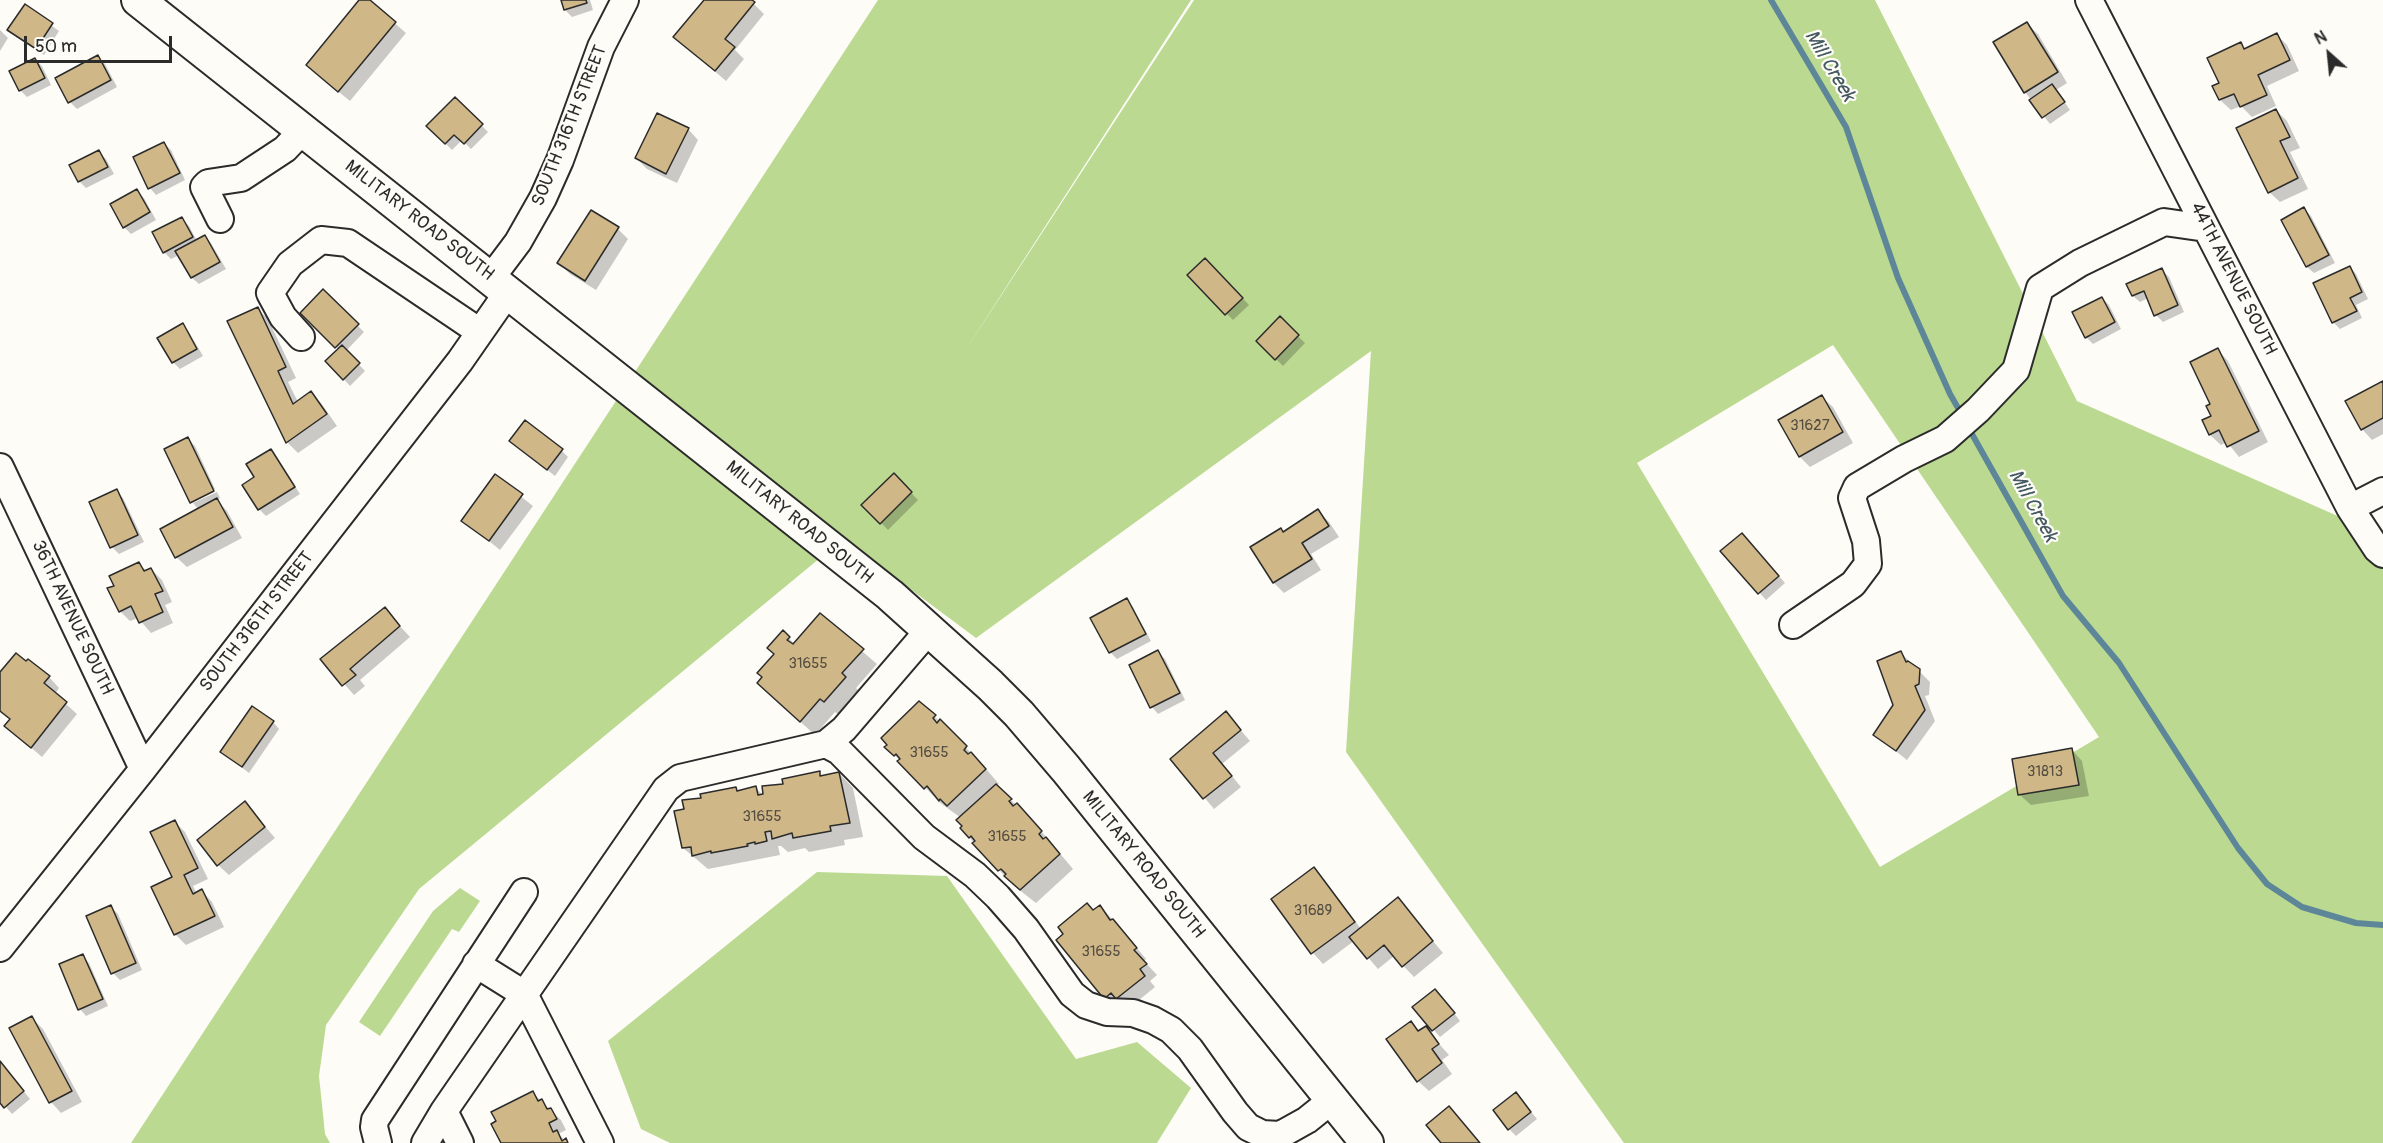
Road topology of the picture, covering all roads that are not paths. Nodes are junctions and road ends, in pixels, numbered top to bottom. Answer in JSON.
{"nodes":[{"id":1,"x":138,"y":0,"type":"edge"},
{"id":2,"x":625,"y":0,"type":"edge"},
{"id":3,"x":2089,"y":0,"type":"edge"},
{"id":4,"x":303,"y":130,"type":"junction"},
{"id":5,"x":220,"y":219,"type":"dead end"},
{"id":6,"x":2206,"y":228,"type":"junction"},
{"id":7,"x":500,"y":285,"type":"junction"},
{"id":8,"x":480,"y":332,"type":"junction"},
{"id":9,"x":301,"y":337,"type":"dead end"},
{"id":10,"x":0,"y":467,"type":"edge"},
{"id":11,"x":2383,"y":491,"type":"edge"},
{"id":12,"x":2350,"y":508,"type":"junction"},
{"id":13,"x":2383,"y":554,"type":"edge"},
{"id":14,"x":1793,"y":625,"type":"dead end"},
{"id":15,"x":929,"y":630,"type":"junction"},
{"id":16,"x":826,"y":744,"type":"junction"},
{"id":17,"x":143,"y":769,"type":"junction"},
{"id":18,"x":524,"y":892,"type":"dead end"},
{"id":19,"x":0,"y":948,"type":"edge"},
{"id":20,"x":476,"y":964,"type":"junction"},
{"id":21,"x":524,"y":994,"type":"junction"},
{"id":22,"x":1332,"y":1100,"type":"junction"},
{"id":23,"x":444,"y":1111,"type":"junction"},
{"id":24,"x":378,"y":1143,"type":"edge"},
{"id":25,"x":425,"y":1143,"type":"edge"},
{"id":26,"x":460,"y":1143,"type":"edge"},
{"id":27,"x":600,"y":1143,"type":"edge"},
{"id":28,"x":1367,"y":1143,"type":"edge"}],
"edges":[{"from":1,"to":4,"type":"main road","name":"MILITARY ROAD SOUTH"},
{"from":2,"to":7,"type":"street","name":"SOUTH 316TH STREET"},
{"from":3,"to":6,"type":"street","name":"44TH AVENUE SOUTH"},
{"from":4,"to":5,"type":"street"},
{"from":4,"to":7,"type":"main road","name":"MILITARY ROAD SOUTH"},
{"from":6,"to":12,"type":"street","name":"44TH AVENUE SOUTH"},
{"from":6,"to":14,"type":"street"},
{"from":7,"to":8,"type":"street","name":"SOUTH 316TH STREET"},
{"from":7,"to":15,"type":"main road","name":"MILITARY ROAD SOUTH"},
{"from":8,"to":9,"type":"street"},
{"from":8,"to":17,"type":"street","name":"SOUTH 316TH STREET"},
{"from":10,"to":17,"type":"street","name":"36TH AVENUE SOUTH"},
{"from":11,"to":12,"type":"street"},
{"from":12,"to":13,"type":"street","name":"44TH AVENUE SOUTH"},
{"from":15,"to":16,"type":"street"},
{"from":15,"to":22,"type":"main road","name":"MILITARY ROAD SOUTH"},
{"from":16,"to":21,"type":"street"},
{"from":16,"to":22,"type":"street"},
{"from":17,"to":19,"type":"street","name":"SOUTH 316TH STREET"},
{"from":18,"to":20,"type":"street"},
{"from":20,"to":21,"type":"street"},
{"from":20,"to":24,"type":"street"},
{"from":21,"to":23,"type":"street"},
{"from":21,"to":27,"type":"street"},
{"from":22,"to":28,"type":"main road","name":"MILITARY ROAD SOUTH"},
{"from":23,"to":25,"type":"street"},
{"from":23,"to":26,"type":"street"}]}
